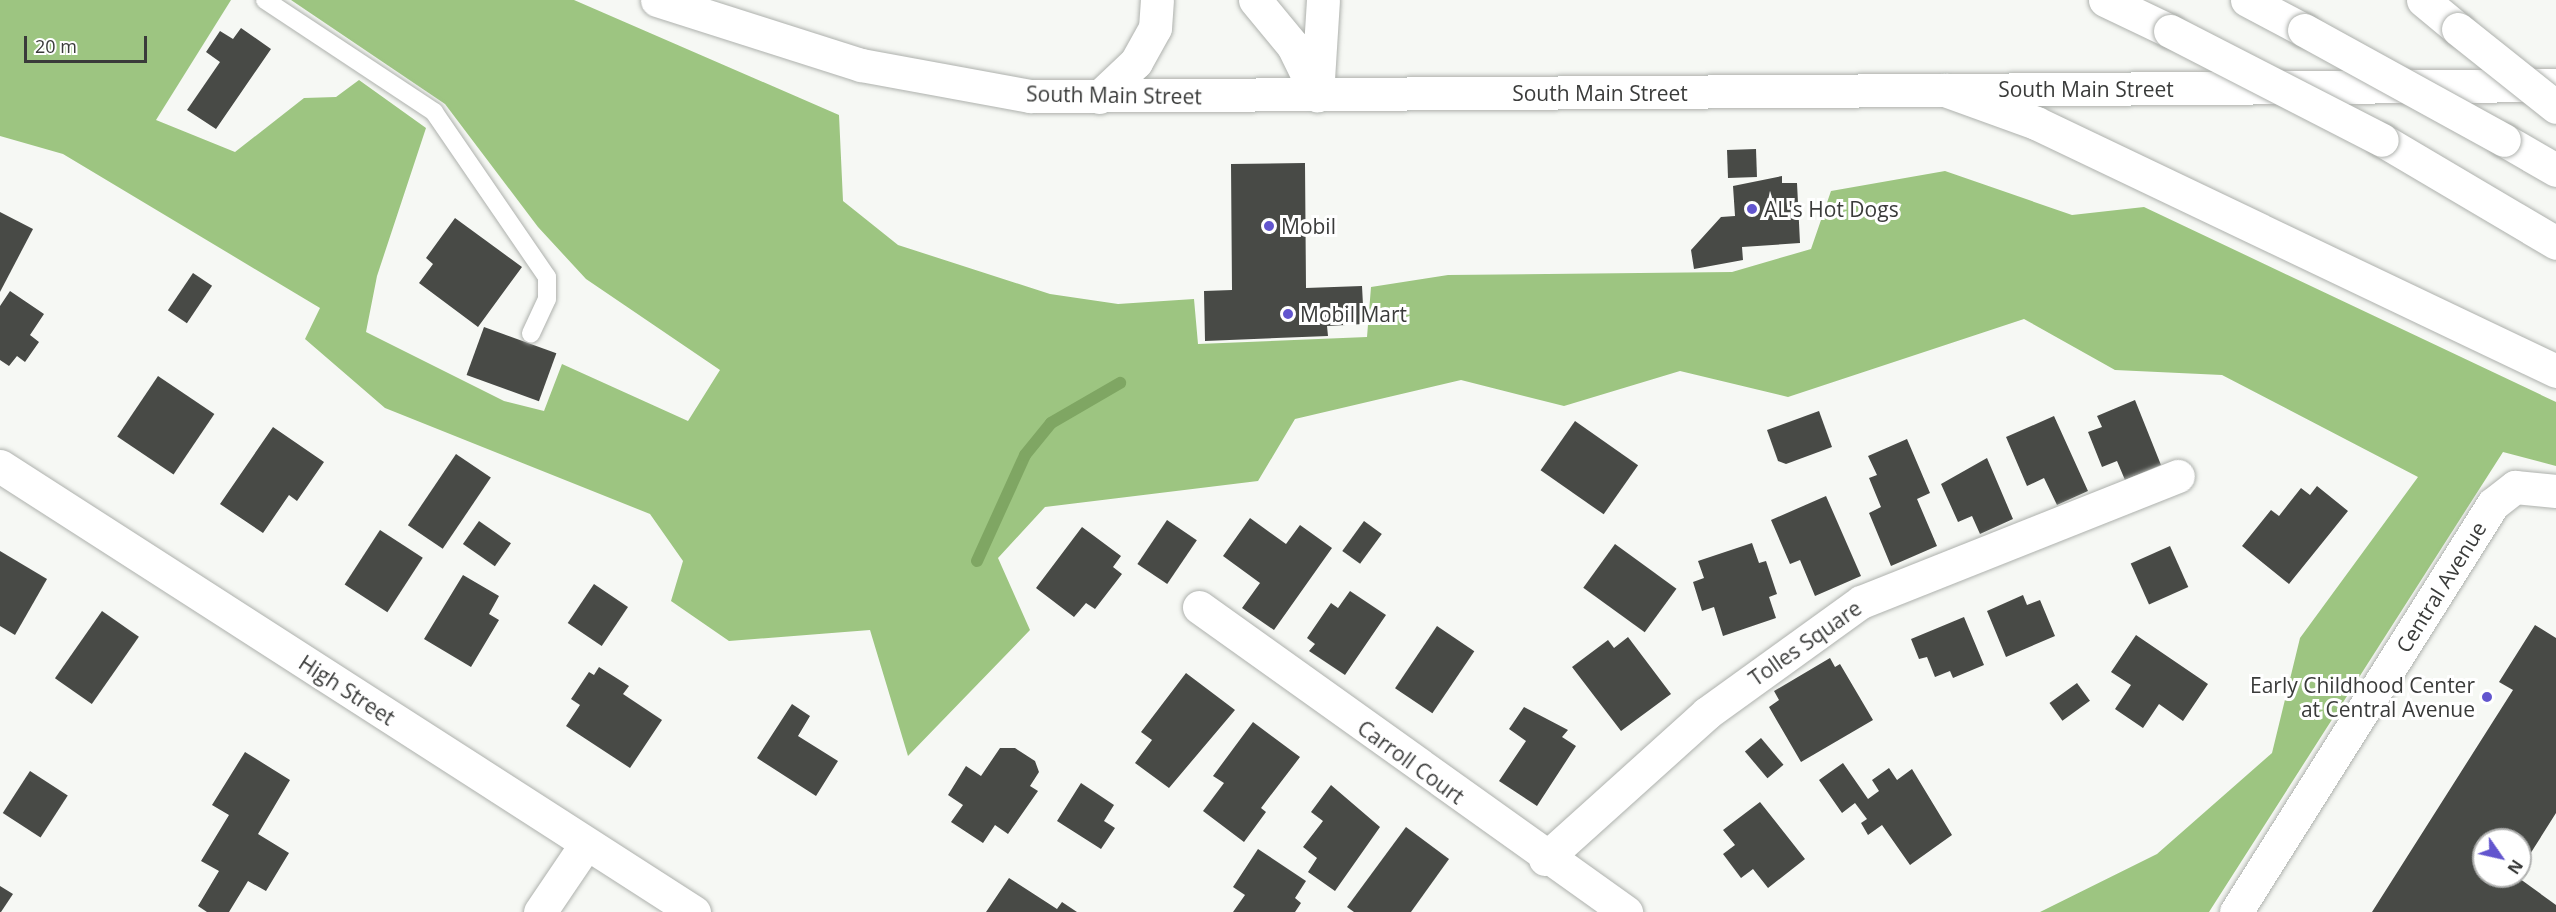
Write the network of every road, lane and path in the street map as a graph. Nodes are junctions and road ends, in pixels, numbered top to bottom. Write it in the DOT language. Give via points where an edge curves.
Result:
graph roads {
  1 [pos="265,0"];
  2 [pos="657,0"];
  3 [pos="1157,0"];
  4 [pos="1255,0"];
  5 [pos="1323,0"];
  6 [pos="2105,0"];
  7 [pos="2247,0"];
  8 [pos="2423,0"];
  9 [pos="2556,85"];
  10 [pos="1945,90"];
  11 [pos="1317,95"];
  12 [pos="1099,97"];
  13 [pos="2556,107"];
  14 [pos="2556,170"];
  15 [pos="2556,243"];
  16 [pos="531,334"];
  17 [pos="2556,371"];
  18 [pos="0,466"];
  19 [pos="2178,476"];
  20 [pos="2556,491"];
  21 [pos="1199,607"];
  22 [pos="586,844"];
  23 [pos="1545,859"];
  24 [pos="540,912"];
  25 [pos="694,912"];
  26 [pos="1626,912"];
  27 [pos="2236,912"];
  1 -- 16 [label="lane" via="434,112 547,277 547,299"];
  2 -- 12 [label="main road, South Main Street" via="861,65 1030,96"];
  3 -- 12 [label="main road" via="1155,28 1136,62"];
  4 -- 11 [label="main road" via="1293,46"];
  5 -- 11 [label="main road"];
  6 -- 15 [label="main road, bridge" via="2382,140"];
  7 -- 14 [label="main road, bridge"];
  8 -- 13 [label="main road, bridge"];
  9 -- 10 [label="main road, South Main Street"];
  10 -- 11 [label="main road, South Main Street"];
  10 -- 17 [label="main road" via="2046,127"];
  11 -- 12 [label="main road, South Main Street"];
  18 -- 22 [label="main road, High Street"];
  19 -- 23 [label="main road, Tolles Square" via="1861,602 1707,713"];
  20 -- 27 [label="main road, Central Avenue" via="2515,487 2493,504"];
  21 -- 23 [label="main road, Carroll Court"];
  22 -- 24 [label="main road"];
  22 -- 25 [label="main road, High Street"];
  23 -- 26 [label="main road, Carroll Court"];
}
